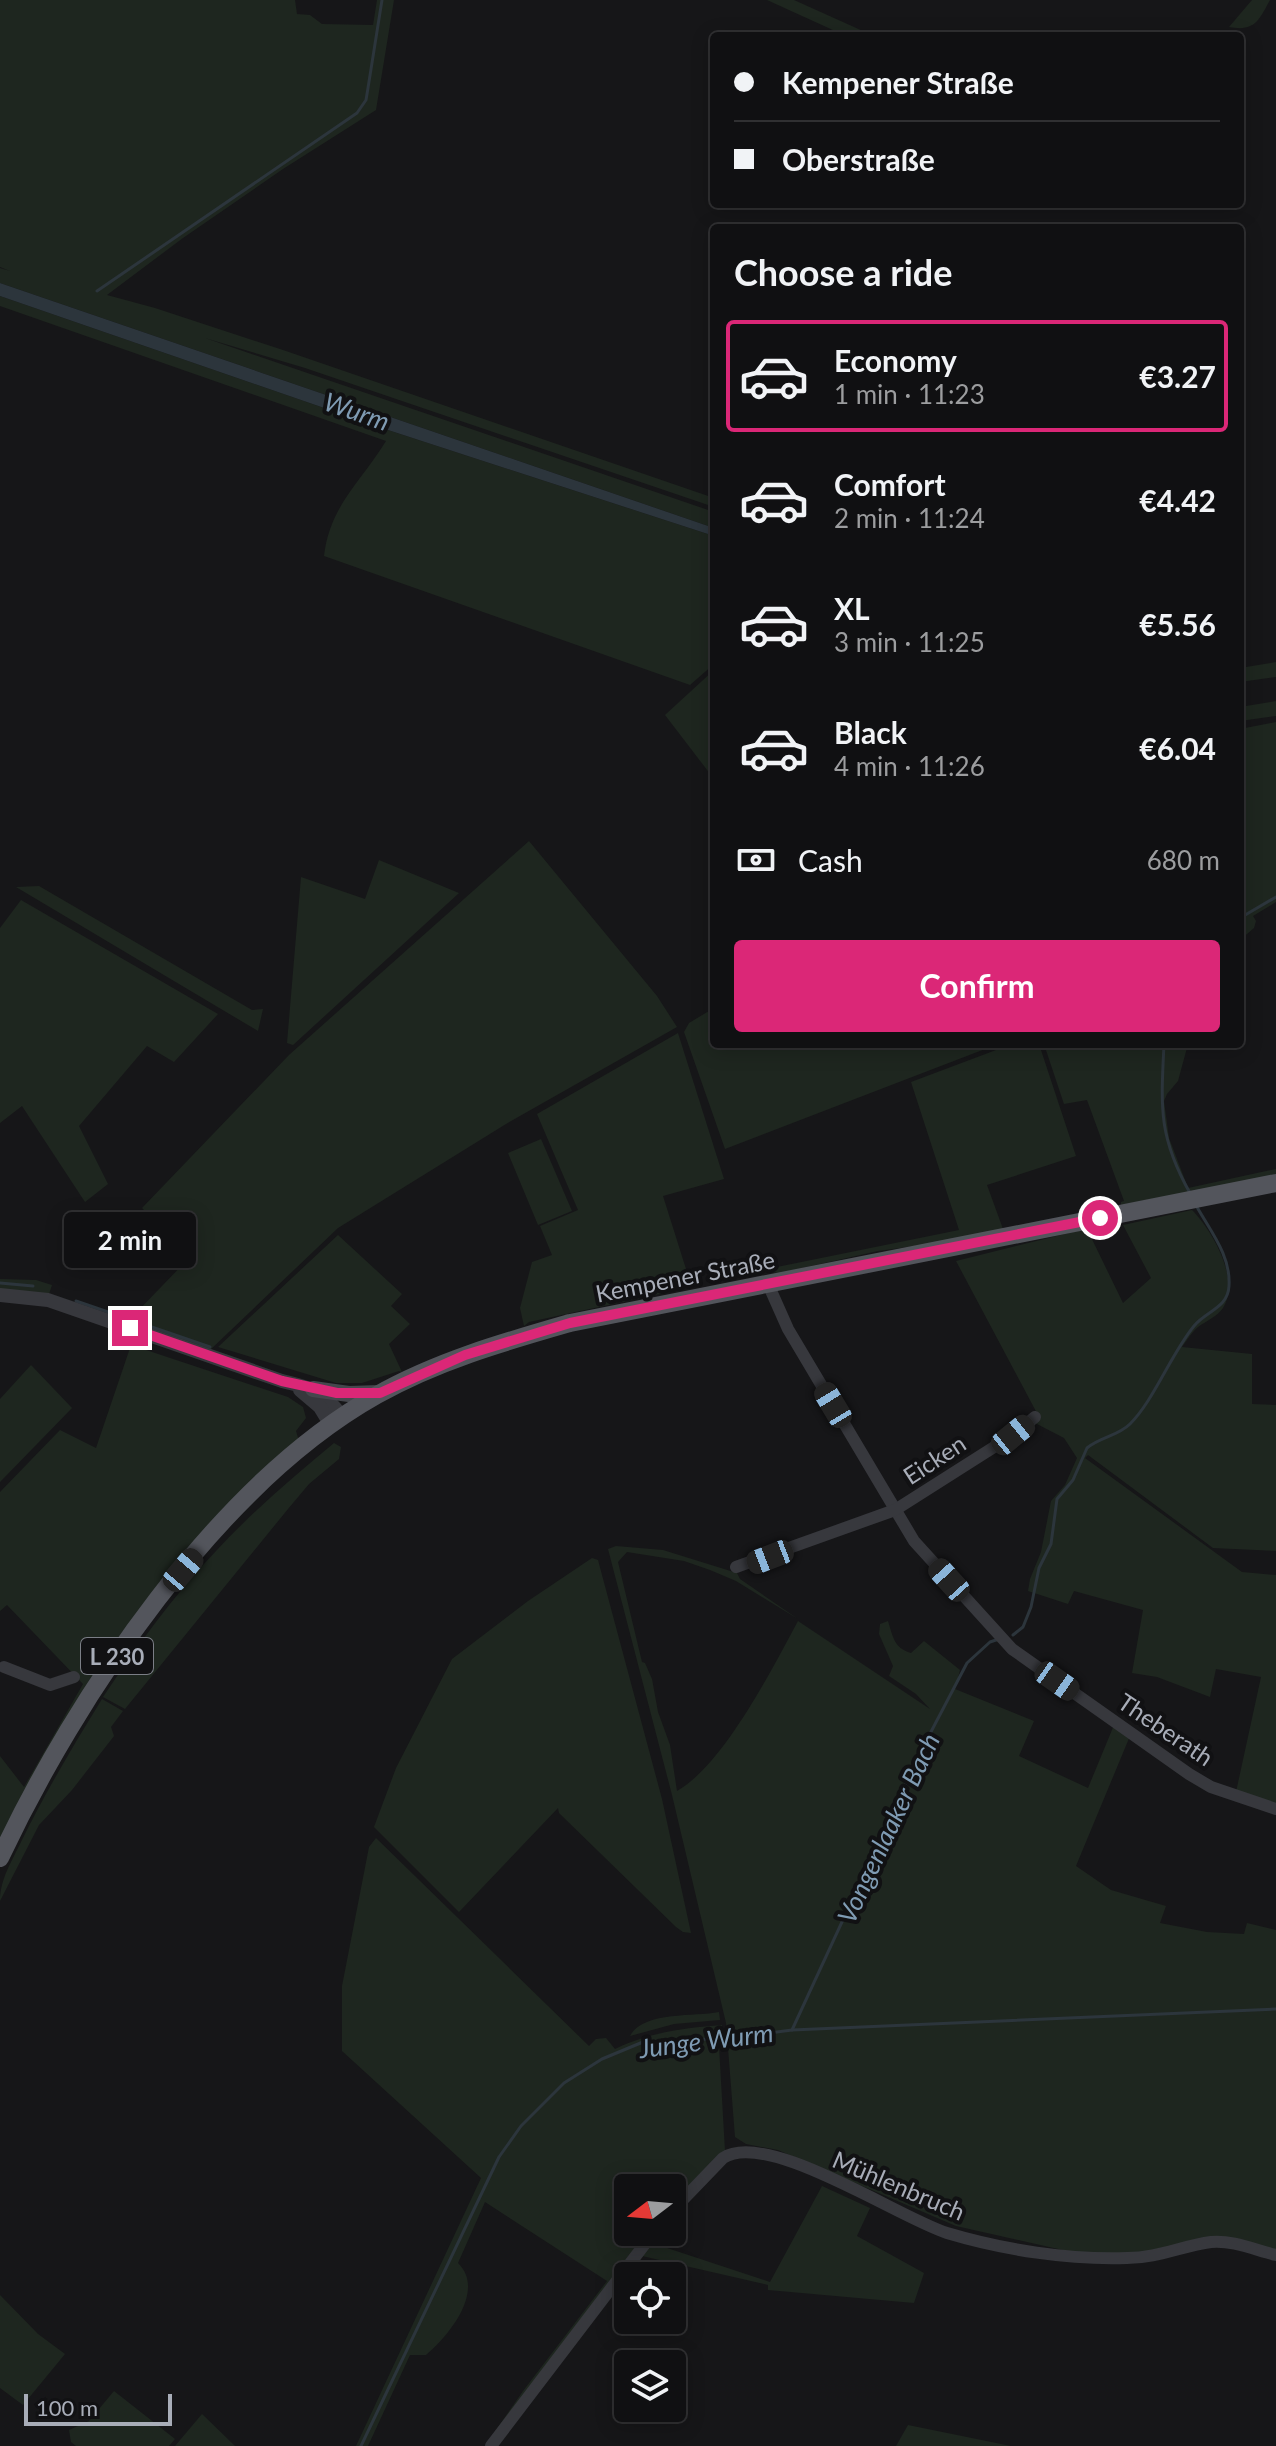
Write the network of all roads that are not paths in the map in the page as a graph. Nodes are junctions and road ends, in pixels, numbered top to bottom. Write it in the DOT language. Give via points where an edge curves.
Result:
graph roads {
  1 [pos="1276,1183"];
  2 [pos="768,1284"];
  3 [pos="0,1295"];
  4 [pos="282,1381"];
  5 [pos="313,1389"];
  6 [pos="380,1393"];
  7 [pos="1035,1417"];
  8 [pos="336,1421"];
  9 [pos="895,1510"];
  10 [pos="736,1567"];
  11 [pos="1002,1638"];
  12 [pos="1,1666"];
  13 [pos="74,1677"];
  14 [pos="1276,1809"];
  15 [pos="0,1858"];
  16 [pos="686,2196"];
  17 [pos="643,2246"];
  18 [pos="1276,2255"];
  19 [pos="491,2446"];
  1 -- 2 [label="main road, Kempener Straße / L 230"];
  2 -- 6 [label="main road, Kempener Straße / L 230" via="541,1332 465,1355"];
  2 -- 9 [label="street, Eicken" via="788,1329"];
  3 -- 4 [label="street" via="48,1300"];
  4 -- 5 [label="street"];
  4 -- 8 [label="street" via="307,1394"];
  5 -- 6 [label="main road"];
  5 -- 8 [label="street" via="331,1402"];
  6 -- 8 [label="main road, Kempener Straße / L 230"];
  7 -- 9 [label="street, Eicken"];
  8 -- 15 [label="main road, Kempener Straße / L 230" via="228,1518 148,1613 51,1756"];
  9 -- 10 [label="street, Eicken"];
  9 -- 11 [label="street, Eicken" via="914,1541"];
  11 -- 14 [label="street, Theberath" via="1189,1774"];
  12 -- 13 [label="street" via="50,1685"];
  16 -- 18 [label="street, Mühlenbruch" via="723,2158 742,2150 799,2165 941,2231 983,2242 1111,2258 1165,2254 1213,2242"];
  17 -- 19 [label="street"];
}
